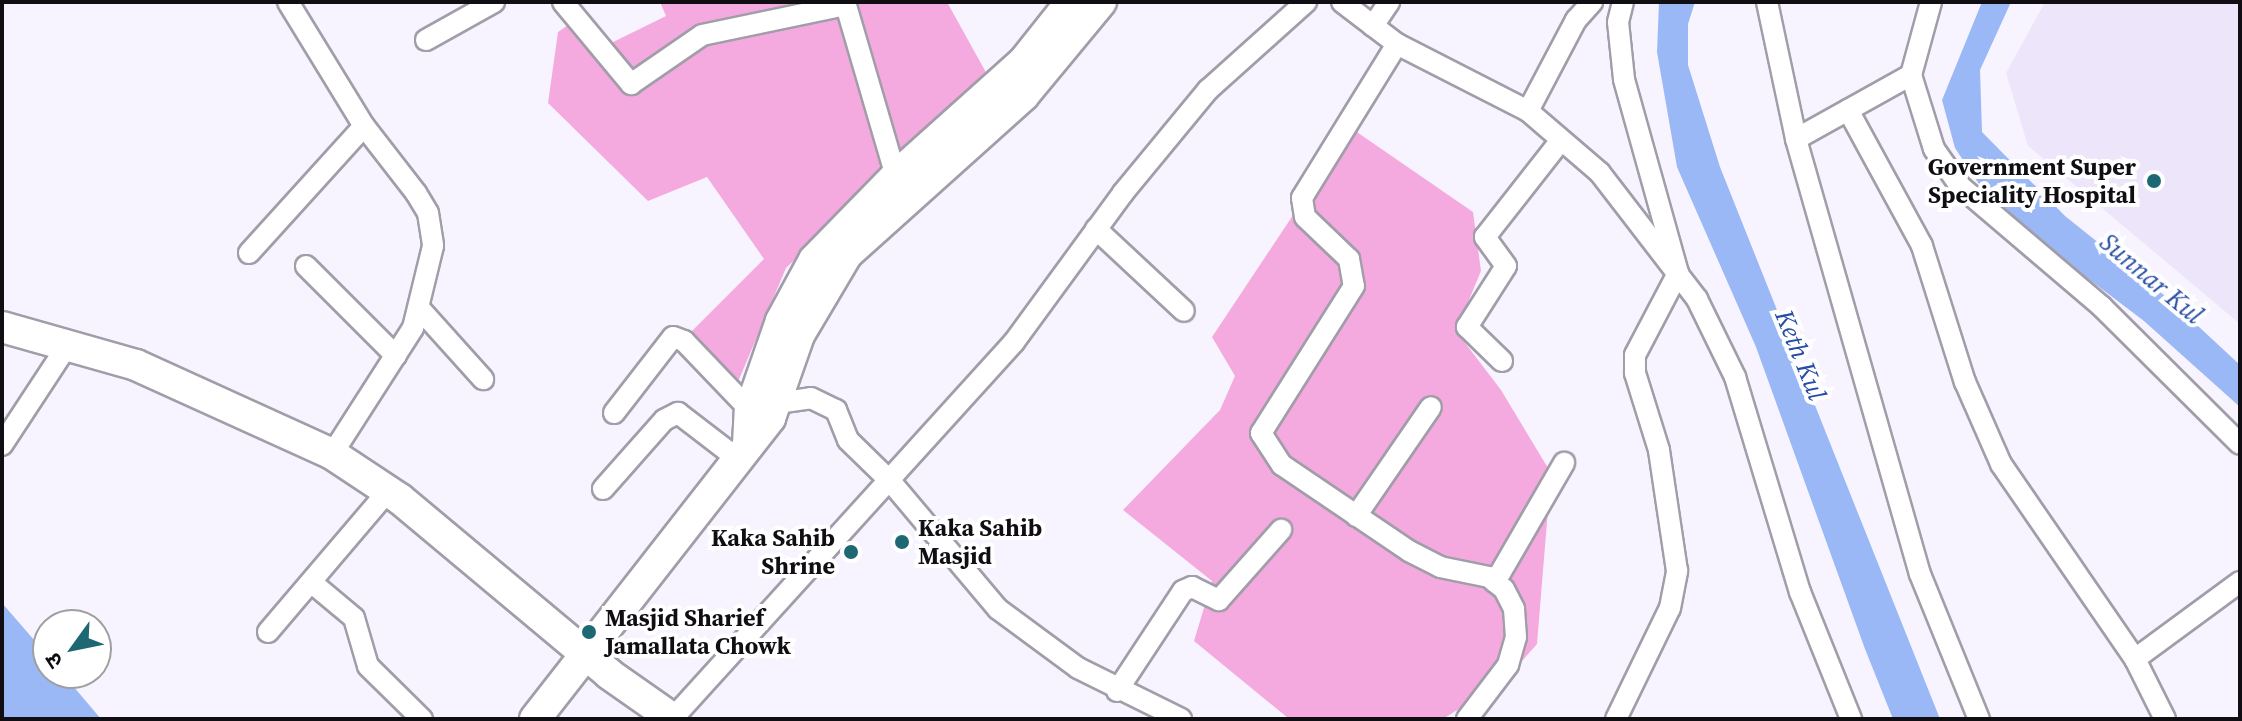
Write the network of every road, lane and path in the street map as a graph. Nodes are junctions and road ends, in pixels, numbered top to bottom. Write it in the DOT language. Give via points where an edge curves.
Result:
graph roads {
  1 [pos="288,2"];
  2 [pos="494,2"];
  3 [pos="563,2"];
  4 [pos="1071,2"];
  5 [pos="1101,2"];
  6 [pos="1306,2"];
  7 [pos="1342,2"];
  8 [pos="1389,2"];
  9 [pos="1592,2"];
  10 [pos="1623,2"];
  11 [pos="1767,2"];
  12 [pos="1931,2"];
  13 [pos="846,4"];
  14 [pos="1373,26"];
  15 [pos="426,40"];
  16 [pos="1397,44"];
  17 [pos="1911,75"];
  18 [pos="1848,110"];
  19 [pos="1528,111"];
  20 [pos="364,126"];
  21 [pos="1796,139"];
  22 [pos="1561,140"];
  23 [pos="896,176"];
  24 [pos="1096,229"];
  25 [pos="249,253"];
  26 [pos="306,266"];
  27 [pos="1678,273"];
  28 [pos="419,308"];
  29 [pos="1184,311"];
  30 [pos="2,327"];
  31 [pos="67,346"];
  32 [pos="396,356"];
  33 [pos="1502,361"];
  34 [pos="483,379"];
  35 [pos="764,406"];
  36 [pos="1431,407"];
  37 [pos="614,413"];
  38 [pos="2240,444"];
  39 [pos="2,445"];
  40 [pos="743,451"];
  41 [pos="332,454"];
  42 [pos="1564,463"];
  43 [pos="891,482"];
  44 [pos="603,489"];
  45 [pos="388,491"];
  46 [pos="1356,516"];
  47 [pos="1281,530"];
  48 [pos="311,582"];
  49 [pos="1495,582"];
  50 [pos="2240,582"];
  51 [pos="268,632"];
  52 [pos="584,653"];
  53 [pos="2135,659"];
  54 [pos="1117,691"];
  55 [pos="422,719"];
  56 [pos="535,719"];
  57 [pos="673,719"];
  58 [pos="1181,719"];
  59 [pos="1467,719"];
  60 [pos="1616,719"];
  61 [pos="1851,719"];
  62 [pos="1979,719"];
  63 [pos="2165,719"];
  1 -- 20 [label="street"];
  2 -- 15 [label="street"];
  3 -- 13 [label="street" via="631,84 702,35"];
  4 -- 23 [label="main road" via="1024,61"];
  5 -- 35 [label="main road" via="1024,95 847,254"];
  6 -- 24 [label="street" via="1208,90"];
  7 -- 14 [label="street"];
  8 -- 14 [label="street"];
  9 -- 19 [label="street" via="1576,20"];
  10 -- 27 [label="street" via="1618,22 1624,79"];
  11 -- 21 [label="street"];
  12 -- 17 [label="street"];
  13 -- 23 [label="street"];
  14 -- 16 [label="street"];
  16 -- 19 [label="street"];
  16 -- 46 [label="street" via="1302,198 1305,217 1349,259 1354,286 1261,433 1282,465"];
  17 -- 18 [label="street"];
  17 -- 38 [label="street" via="1934,149 1960,186 2102,307"];
  18 -- 21 [label="street"];
  18 -- 53 [label="street" via="1922,246 1965,382 2001,464"];
  19 -- 22 [label="street"];
  20 -- 25 [label="street"];
  20 -- 28 [label="street" via="428,213 433,246"];
  21 -- 62 [label="street" via="1920,574"];
  22 -- 27 [label="street" via="1600,173"];
  22 -- 33 [label="street" via="1485,237 1506,269 1467,327"];
  23 -- 35 [label="main road" via="814,260 781,321"];
  24 -- 29 [label="street"];
  24 -- 43 [label="street" via="1014,342"];
  26 -- 32 [label="street"];
  27 -- 60 [label="street" via="1635,355 1635,373 1659,450 1677,589"];
  27 -- 61 [label="street" via="1716,333 1735,377 1800,592"];
  28 -- 32 [label="street"];
  28 -- 34 [label="street"];
  30 -- 31 [label="main road"];
  31 -- 39 [label="street"];
  31 -- 41 [label="main road" via="136,365"];
  32 -- 41 [label="street"];
  35 -- 37 [label="street" via="673,337"];
  35 -- 40 [label="main road"];
  35 -- 43 [label="street" via="811,398 836,410 848,440"];
  36 -- 46 [label="street"];
  40 -- 44 [label="street" via="678,413 664,420"];
  40 -- 52 [label="main road"];
  41 -- 45 [label="main road"];
  42 -- 49 [label="street"];
  43 -- 54 [label="street" via="998,609"];
  43 -- 57 [label="street" via="813,560"];
  45 -- 48 [label="street"];
  45 -- 52 [label="main road"];
  46 -- 49 [label="street" via="1440,567"];
  47 -- 54 [label="street" via="1219,600 1192,587 1183,591"];
  48 -- 51 [label="street"];
  48 -- 55 [label="street" via="354,618 368,666"];
  49 -- 59 [label="street" via="1514,609 1516,637 1508,665"];
  50 -- 53 [label="street"];
  52 -- 56 [label="main road"];
  52 -- 57 [label="main road"];
  53 -- 63 [label="street"];
  54 -- 58 [label="street"];
}
